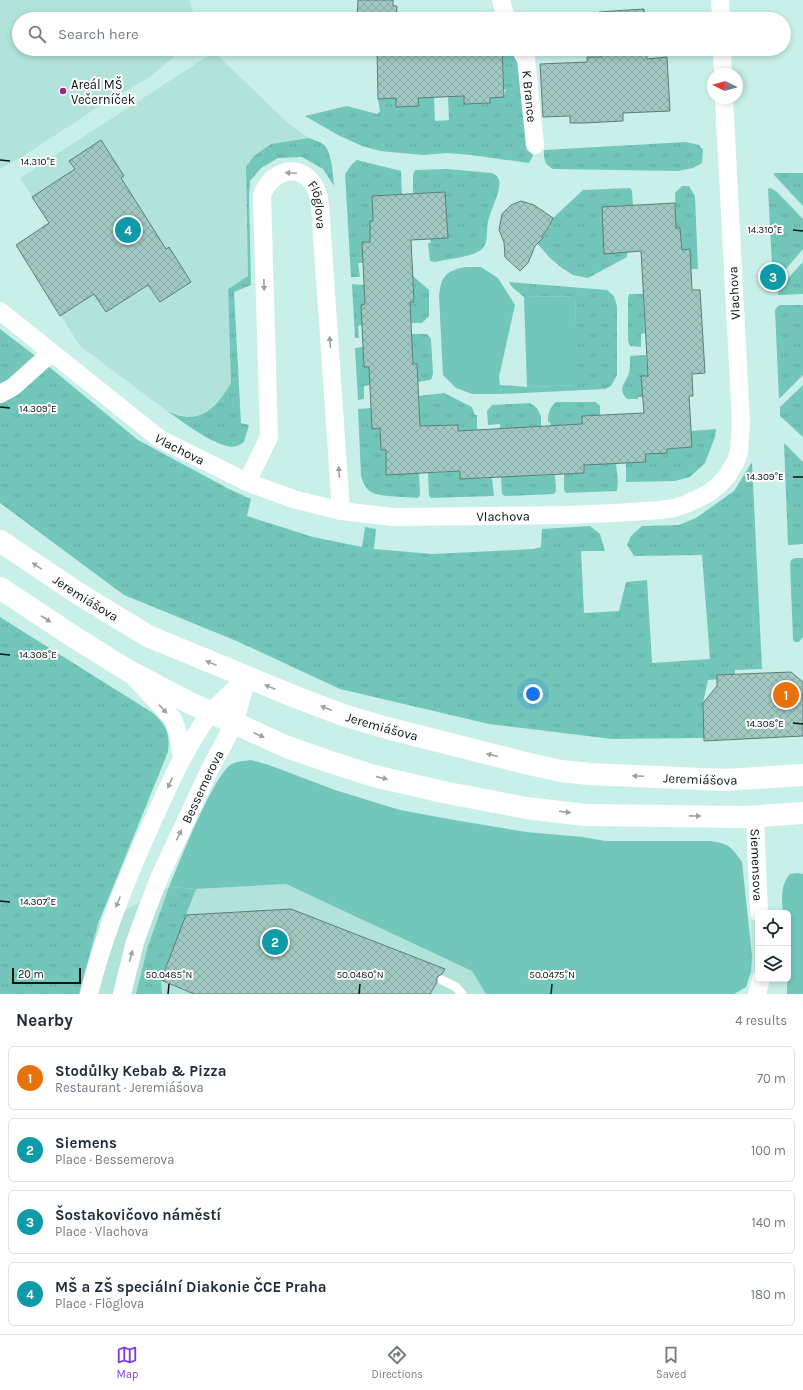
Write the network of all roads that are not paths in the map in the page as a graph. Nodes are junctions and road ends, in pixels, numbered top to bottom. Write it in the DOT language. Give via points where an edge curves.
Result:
graph roads {
  1 [pos="501,0"];
  2 [pos="720,0"];
  3 [pos="504,12"];
  4 [pos="721,12"];
  5 [pos="524,56"];
  6 [pos="722,56"];
  7 [pos="723,68"];
  8 [pos="724,104"];
  9 [pos="535,145"];
  10 [pos="0,311"];
  11 [pos="51,353"];
  12 [pos="0,394"];
  13 [pos="247,482"];
  14 [pos="341,511"];
  15 [pos="0,541"];
  16 [pos="0,588"];
  17 [pos="127,670"];
  18 [pos="247,678"];
  19 [pos="211,713"];
  20 [pos="234,724"];
  21 [pos="182,758"];
  22 [pos="796,776"];
  23 [pos="797,814"];
  24 [pos="755,816"];
  25 [pos="759,910"];
  26 [pos="442,980"];
  27 [pos="760,982"];
  28 [pos="89,994"];
  29 [pos="122,994"];
  30 [pos="462,994"];
  31 [pos="757,994"];
  1 -- 3 [label="street"];
  2 -- 4 [label="street"];
  5 -- 9 [label="street, K Brance"];
  6 -- 7 [label="street"];
  8 -- 14 [label="street, Vlachova" via="741,423 738,457 718,486 684,505 661,510 566,515 393,517"];
  10 -- 11 [label="street, Vlachova"];
  11 -- 12 [label="street" via="13,387"];
  11 -- 13 [label="street, Vlachova" via="160,439"];
  13 -- 14 [label="street, Vlachova" via="293,500"];
  14 -- 13 [label="street, Flöglova, one-way" via="320,205 313,183 307,177 292,172 276,176 265,188 262,196 269,437"];
  18 -- 15 [label="main road, Jeremiášova, one-way" via="148,636"];
  16 -- 17 [label="main road, one-way"];
  17 -- 19 [label="main road"];
  17 -- 21 [label="street, one-way" via="173,719"];
  18 -- 19 [label="street"];
  18 -- 20 [label="street, Bessemerova"];
  22 -- 18 [label="main road, Jeremiášova, one-way" via="725,780 560,771 343,715"];
  19 -- 20 [label="main road"];
  19 -- 21 [label="street"];
  20 -- 24 [label="main road, one-way" via="287,747 374,776 526,808 585,815"];
  29 -- 20 [label="street, Bessemerova, one-way" via="135,942 160,876"];
  21 -- 28 [label="street, one-way" via="115,909"];
  23 -- 24 [label="main road"];
  24 -- 25 [label="street, Siemensova"];
  26 -- 30 [label="lane" via="456,987"];
  27 -- 31 [label="street"];
}
